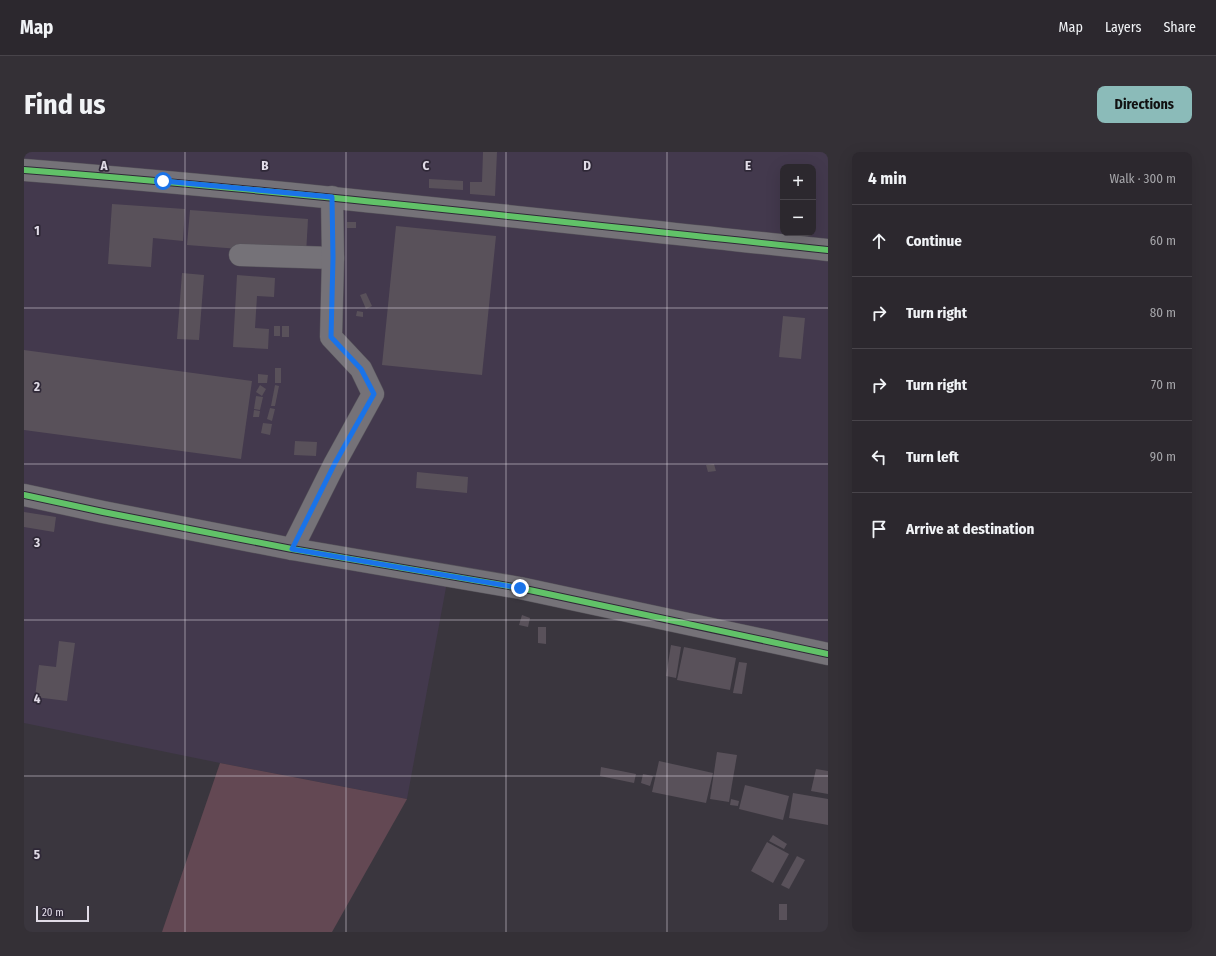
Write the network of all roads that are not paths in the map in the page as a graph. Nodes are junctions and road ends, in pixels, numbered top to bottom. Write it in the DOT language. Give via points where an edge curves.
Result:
graph roads {
  1 [pos="24,170"];
  2 [pos="332,197"];
  3 [pos="828,250"];
  4 [pos="240,255"];
  5 [pos="333,258"];
  6 [pos="24,495"];
  7 [pos="292,549"];
  8 [pos="828,654"];
  1 -- 2 [label="street"];
  2 -- 3 [label="street"];
  2 -- 5 [label="street"];
  4 -- 5 [label="street"];
  5 -- 7 [label="street" via="331,337 361,369 374,394 335,463"];
  6 -- 7 [label="street"];
  7 -- 8 [label="street" via="520,588"];
}
